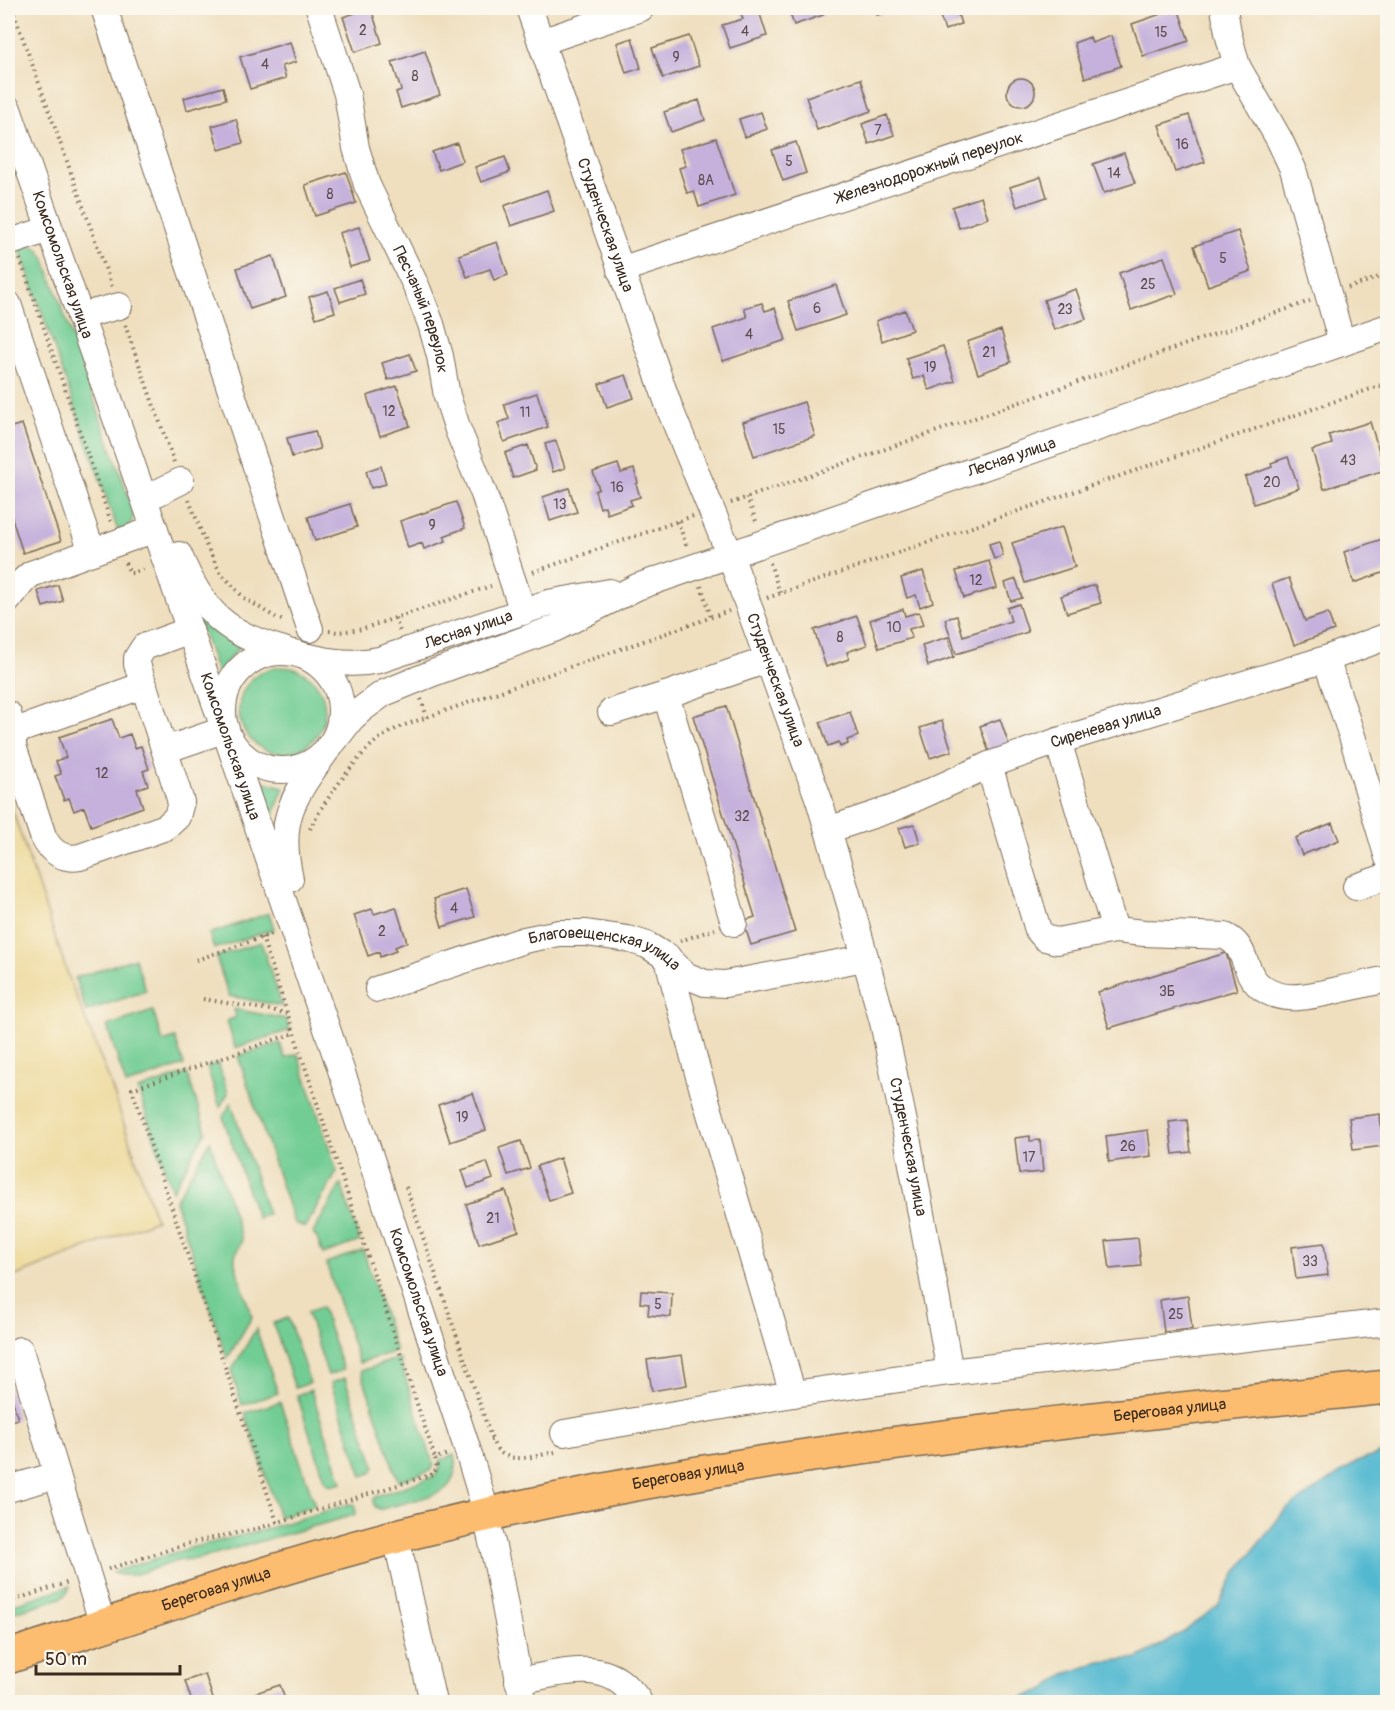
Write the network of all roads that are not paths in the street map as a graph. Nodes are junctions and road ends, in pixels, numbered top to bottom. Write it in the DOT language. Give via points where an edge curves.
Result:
graph roads {
  1 [pos="104,8"];
  2 [pos="320,8"];
  3 [pos="529,8"];
  4 [pos="641,8"];
  5 [pos="1224,8"];
  6 [pos="542,42"];
  7 [pos="1238,66"];
  8 [pos="8,109"];
  9 [pos="49,228"];
  10 [pos="10,242"];
  11 [pos="620,270"];
  12 [pos="8,304"];
  13 [pos="119,306"];
  14 [pos="80,315"];
  15 [pos="1388,327"];
  16 [pos="1342,343"];
  17 [pos="105,388"];
  18 [pos="181,481"];
  19 [pos="157,493"];
  20 [pos="155,529"];
  21 [pos="92,552"];
  22 [pos="730,555"];
  23 [pos="173,559"];
  24 [pos="637,587"];
  25 [pos="8,600"];
  26 [pos="523,612"];
  27 [pos="310,629"];
  28 [pos="190,630"];
  29 [pos="1388,636"];
  30 [pos="298,654"];
  31 [pos="1326,659"];
  32 [pos="767,660"];
  33 [pos="144,685"];
  34 [pos="666,695"];
  35 [pos="610,712"];
  36 [pos="10,723"];
  37 [pos="226,731"];
  38 [pos="1058,741"];
  39 [pos="331,744"];
  40 [pos="165,750"];
  41 [pos="989,765"];
  42 [pos="828,830"];
  43 [pos="1388,858"];
  44 [pos="1388,876"];
  45 [pos="1356,887"];
  46 [pos="734,923"];
  47 [pos="1115,930"];
  48 [pos="666,952"];
  49 [pos="866,958"];
  50 [pos="1388,979"];
  51 [pos="378,989"];
  52 [pos="353,1105"];
  53 [pos="1388,1322"];
  54 [pos="20,1350"];
  55 [pos="1388,1368"];
  56 [pos="950,1372"];
  57 [pos="1388,1387"];
  58 [pos="793,1394"];
  59 [pos="564,1433"];
  60 [pos="57,1475"];
  61 [pos="8,1490"];
  62 [pos="484,1507"];
  63 [pos="396,1537"];
  64 [pos="98,1609"];
  65 [pos="8,1638"];
  66 [pos="8,1657"];
  67 [pos="520,1692"];
  68 [pos="433,1702"];
  69 [pos="639,1702"];
  1 -- 27 [label="street"];
  2 -- 26 [label="street, Песчаный переулок" via="347,94 367,185 431,324 447,396"];
  3 -- 6 [label="street, Студенческая улица"];
  4 -- 6 [label="street"];
  5 -- 7 [label="street"];
  6 -- 11 [label="street, Студенческая улица"];
  7 -- 11 [label="street, Железнодорожный переулок"];
  7 -- 16 [label="street" via="1293,169"];
  8 -- 9 [label="street, Комсомольская улица"];
  9 -- 10 [label="street"];
  9 -- 14 [label="street, Комсомольская улица"];
  11 -- 22 [label="street, Студенческая улица" via="671,412"];
  12 -- 21 [label="street"];
  13 -- 14 [label="street"];
  14 -- 17 [label="street, Комсомольская улица"];
  15 -- 16 [label="street, Лесная улица"];
  16 -- 22 [label="street, Лесная улица"];
  17 -- 19 [label="street, Комсомольская улица" via="145,460"];
  17 -- 20 [label="street, Комсомольская улица"];
  18 -- 19 [label="street"];
  19 -- 23 [label="street, Комсомольская улица"];
  20 -- 21 [label="street"];
  20 -- 23 [label="street, Комсомольская улица"];
  21 -- 25 [label="street" via="31,574"];
  22 -- 24 [label="street, Лесная улица"];
  22 -- 32 [label="street, Студенческая улица"];
  23 -- 28 [label="street, Комсомольская улица"];
  23 -- 30 [label="street, Комсомольская улица" via="221,620 253,639"];
  24 -- 26 [label="street, Лесная улица" via="548,603"];
  24 -- 39 [label="street, Лесная улица" via="556,628 390,690 362,708"];
  26 -- 30 [label="street, Лесная улица" via="368,662 339,663"];
  28 -- 33 [label="street" via="144,647 137,664"];
  28 -- 37 [label="street, Комсомольская улица"];
  29 -- 31 [label="street, Сиреневая улица"];
  30 -- 37 [label="street" via="265,654 238,671 224,699"];
  30 -- 39 [label="street" via="323,668 337,687 341,714"];
  31 -- 38 [label="street, Сиреневая улица"];
  31 -- 43 [label="street"];
  32 -- 34 [label="street"];
  32 -- 42 [label="street, Студенческая улица"];
  33 -- 36 [label="street"];
  33 -- 40 [label="street"];
  34 -- 35 [label="street"];
  34 -- 46 [label="street"];
  36 -- 40 [label="street" via="13,746 46,842 68,858 172,823 181,802"];
  37 -- 39 [label="street" via="248,759 277,770 304,766"];
  37 -- 40 [label="street"];
  37 -- 52 [label="street, Комсомольская улица"];
  38 -- 41 [label="street, Сиреневая улица"];
  38 -- 47 [label="street"];
  39 -- 52 [label="street, Комсомольская улица" via="295,797 284,847 290,879 330,1001"];
  41 -- 42 [label="street, Сиреневая улица" via="903,805"];
  41 -- 47 [label="street" via="1038,930 1045,938 1057,941"];
  42 -- 49 [label="street, Студенческая улица"];
  44 -- 45 [label="street"];
  47 -- 50 [label="street" via="1225,936 1240,947 1257,983 1271,994 1283,997 1298,998"];
  48 -- 49 [label="street, Благовещенская улица" via="685,975 705,983 725,984"];
  48 -- 51 [label="street, Благовещенская улица" via="628,939 559,933 524,940"];
  48 -- 58 [label="street"];
  49 -- 56 [label="street, Студенческая улица" via="908,1137"];
  52 -- 62 [label="street, Комсомольская улица"];
  53 -- 56 [label="street"];
  54 -- 60 [label="street"];
  55 -- 62 [label="main road, Береговая улица" via="891,1423 729,1448"];
  56 -- 58 [label="street"];
  57 -- 62 [label="main road, Береговая улица" via="852,1448"];
  58 -- 59 [label="street"];
  60 -- 61 [label="street"];
  60 -- 64 [label="street"];
  62 -- 63 [label="main road, Береговая улица"];
  62 -- 64 [label="main road, Береговая улица" via="419,1512 306,1543"];
  62 -- 67 [label="street, Комсомольская улица"];
  63 -- 66 [label="main road, Береговая улица" via="238,1582"];
  63 -- 68 [label="street"];
  64 -- 65 [label="main road, Береговая улица"];
  67 -- 69 [label="street" via="579,1671 595,1671 624,1684"];
}
